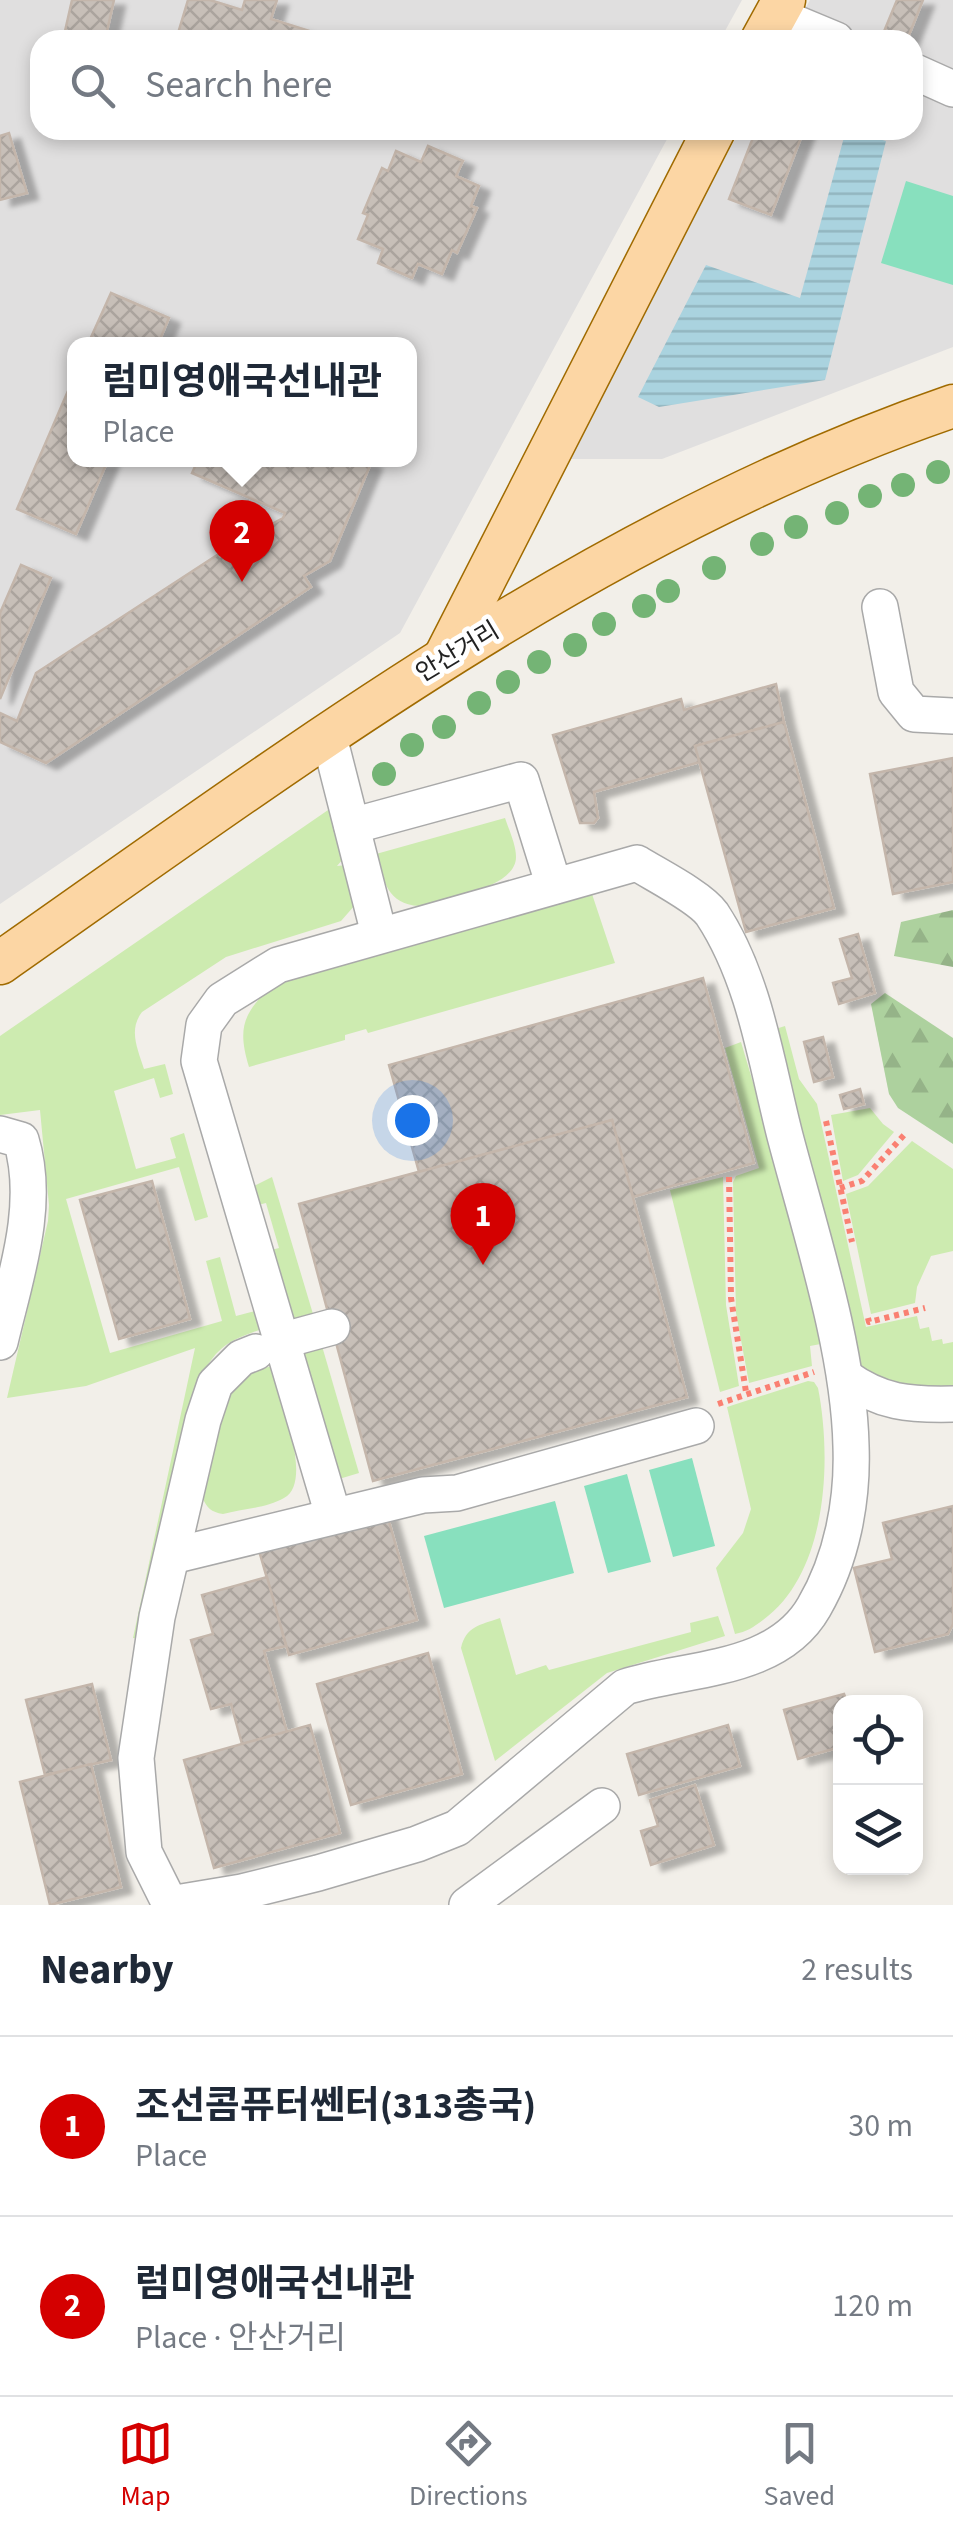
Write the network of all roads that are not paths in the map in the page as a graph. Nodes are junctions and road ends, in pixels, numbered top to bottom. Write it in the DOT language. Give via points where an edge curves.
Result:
graph roads {
  1 [pos="774,18"];
  2 [pos="808,30"];
  3 [pos="923,76"];
  4 [pos="953,89"];
  5 [pos="709,140"];
  6 [pos="953,406"];
  7 [pos="880,606"];
  8 [pos="446,655"];
  9 [pos="953,716"];
  10 [pos="328,733"];
  11 [pos="352,826"];
  12 [pos="554,886"];
  13 [pos="379,934"];
  14 [pos="0,963"];
  15 [pos="0,1134"];
  16 [pos="0,1342"];
  17 [pos="256,1352"];
  18 [pos="843,1369"];
  19 [pos="953,1404"];
  20 [pos="696,1426"];
  21 [pos="334,1515"];
  22 [pos="172,1556"];
  23 [pos="602,1806"];
  24 [pos="243,1898"];
  25 [pos="467,1905"];
  1 -- 2 [label="lane"];
  3 -- 4 [label="lane"];
  5 -- 8 [label="main road"];
  6 -- 8 [label="main road, 안산거리" via="719,506"];
  7 -- 9 [label="lane" via="896,692 914,714"];
  8 -- 10 [label="main road, 안산거리"];
  10 -- 11 [label="lane"];
  10 -- 14 [label="main road, 안산거리"];
  11 -- 12 [label="lane" via="521,780"];
  11 -- 13 [label="lane"];
  12 -- 13 [label="lane"];
  12 -- 18 [label="lane" via="637,863 710,910 743,974"];
  13 -- 21 [label="lane" via="278,965 222,1000 204,1025 199,1061"];
  15 -- 16 [label="lane" via="20,1140 28,1162 26,1221"];
  17 -- 22 [label="lane" via="215,1384"];
  18 -- 19 [label="lane" via="870,1394 919,1405"];
  18 -- 24 [label="lane" via="852,1447 846,1528 814,1609 780,1644 736,1663 626,1687 457,1828"];
  20 -- 21 [label="lane" via="458,1493"];
  21 -- 22 [label="lane"];
  22 -- 24 [label="lane" via="136,1758 144,1852 170,1904"];
  23 -- 25 [label="lane"];
}
